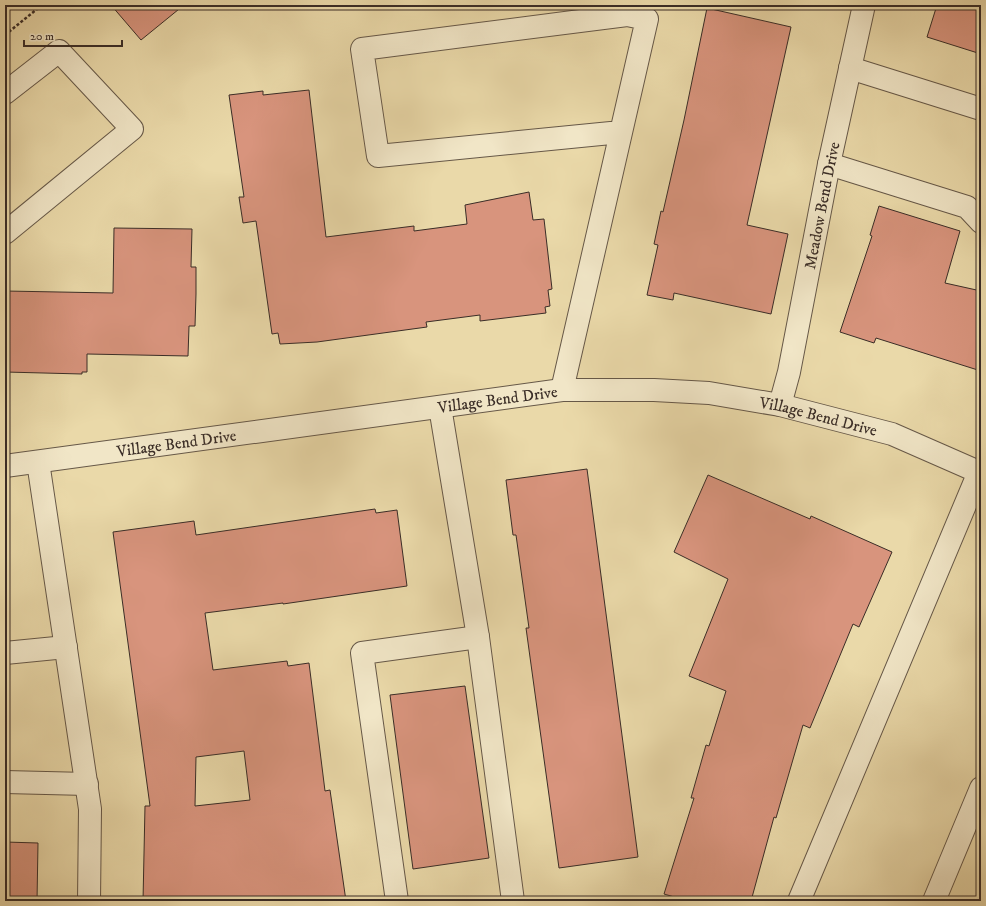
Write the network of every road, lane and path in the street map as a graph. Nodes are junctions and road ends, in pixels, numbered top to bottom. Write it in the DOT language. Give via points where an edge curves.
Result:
graph roads {
  1 [pos="42,5"];
  2 [pos="864,5"];
  3 [pos="5,35"];
  4 [pos="850,68"];
  5 [pos="5,93"];
  6 [pos="981,109"];
  7 [pos="621,132"];
  8 [pos="829,164"];
  9 [pos="981,222"];
  10 [pos="5,233"];
  11 [pos="562,390"];
  12 [pos="780,405"];
  13 [pos="440,407"];
  14 [pos="38,462"];
  15 [pos="5,466"];
  16 [pos="980,473"];
  17 [pos="478,637"];
  18 [pos="66,647"];
  19 [pos="5,653"];
  20 [pos="5,782"];
  21 [pos="87,784"];
  22 [pos="981,788"];
  23 [pos="89,901"];
  24 [pos="397,901"];
  25 [pos="512,901"];
  26 [pos="799,901"];
  27 [pos="934,901"];
  1 -- 3 [label="path"];
  2 -- 4 [label="street, Meadow Bend Drive"];
  4 -- 6 [label="street"];
  4 -- 8 [label="street, Meadow Bend Drive"];
  5 -- 10 [label="street" via="59,51 132,129"];
  7 -- 7 [label="street" via="647,19 627,15 362,49 378,156"];
  7 -- 11 [label="street"];
  8 -- 9 [label="street" via="967,208"];
  8 -- 12 [label="street, Meadow Bend Drive" via="789,372"];
  11 -- 12 [label="street, Village Bend Drive" via="709,393"];
  11 -- 13 [label="street, Village Bend Drive"];
  12 -- 16 [label="street, Village Bend Drive" via="892,434"];
  13 -- 14 [label="street, Village Bend Drive"];
  13 -- 17 [label="street"];
  14 -- 15 [label="street, Village Bend Drive"];
  14 -- 18 [label="street"];
  16 -- 26 [label="street"];
  17 -- 24 [label="street" via="362,653"];
  17 -- 25 [label="street"];
  18 -- 19 [label="street"];
  18 -- 21 [label="street"];
  20 -- 21 [label="street"];
  21 -- 23 [label="street" via="90,809"];
  22 -- 27 [label="street"];
}
